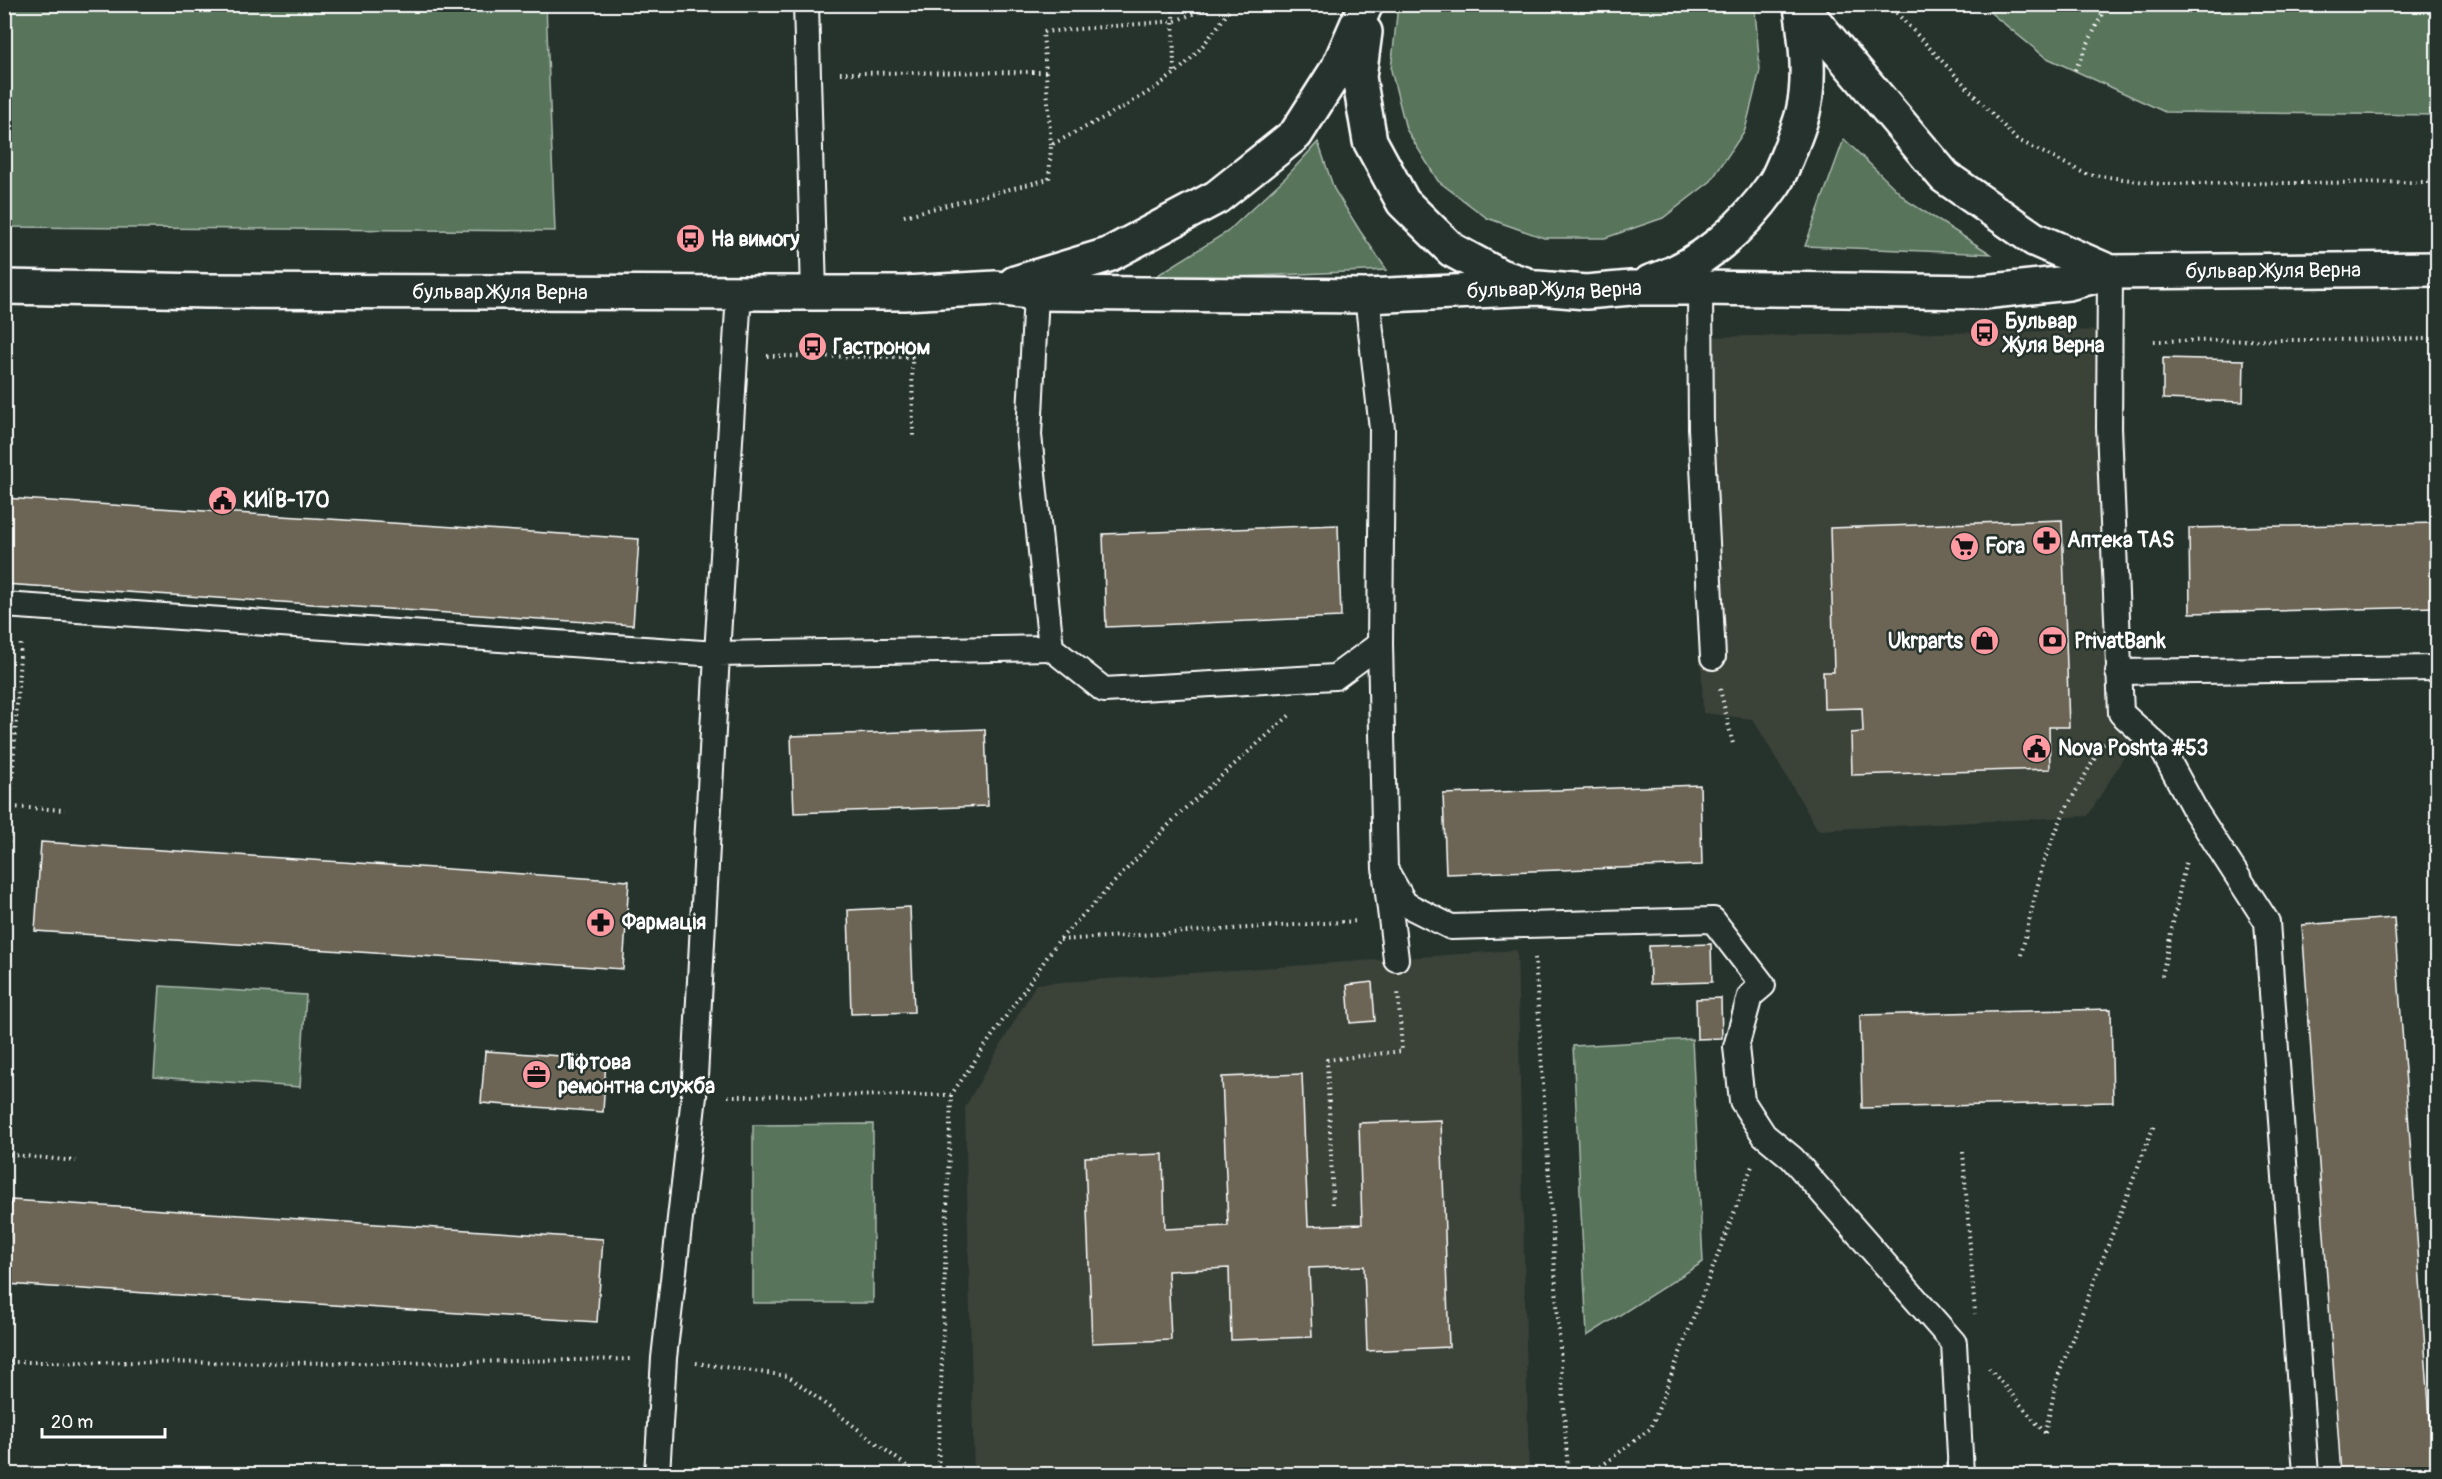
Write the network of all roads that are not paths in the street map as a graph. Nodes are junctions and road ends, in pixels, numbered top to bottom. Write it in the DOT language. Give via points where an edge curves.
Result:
graph roads {
  1 [pos="806,4"];
  2 [pos="1367,4"];
  3 [pos="1800,5"];
  4 [pos="2438,269"];
  5 [pos="2110,272"];
  6 [pos="4,287"];
  7 [pos="996,288"];
  8 [pos="1538,288"];
  9 [pos="1631,288"];
  10 [pos="1700,288"];
  11 [pos="739,293"];
  12 [pos="814,293"];
  13 [pos="1036,293"];
  14 [pos="1367,296"];
  15 [pos="14,606"];
  16 [pos="1380,644"];
  17 [pos="1051,648"];
  18 [pos="717,654"];
  19 [pos="1713,657"];
  20 [pos="2438,668"];
  21 [pos="2118,672"];
  22 [pos="1385,869"];
  23 [pos="1396,959"];
  24 [pos="657,1474"];
  25 [pos="1961,1474"];
  26 [pos="2306,1474"];
  1 -- 12 [label="lane"];
  2 -- 7 [label="street, бульвар Жуля Верна" via="1338,68 1296,134 1217,197 1108,255"];
  2 -- 8 [label="street" via="1359,77 1370,141 1403,202 1452,250 1500,276"];
  3 -- 5 [label="street, бульвар Жуля Верна" via="1945,177 2034,239"];
  3 -- 9 [label="street" via="1808,51 1803,112 1775,183 1725,241 1673,275"];
  4 -- 5 [label="street, бульвар Жуля Верна"];
  5 -- 10 [label="street, бульвар Жуля Верна" via="2068,283 1983,292"];
  5 -- 21 [label="lane" via="2109,428"];
  6 -- 11 [label="street, бульвар Жуля Верна"];
  7 -- 12 [label="street, бульвар Жуля Верна"];
  7 -- 13 [label="street, бульвар Жуля Верна"];
  8 -- 9 [label="street, бульвар Жуля Верна" via="1586,292"];
  8 -- 14 [label="street, бульвар Жуля Верна"];
  9 -- 10 [label="street, бульвар Жуля Верна"];
  10 -- 19 [label="lane" via="1701,428"];
  11 -- 12 [label="street, бульвар Жуля Верна"];
  11 -- 18 [label="lane"];
  13 -- 14 [label="street, бульвар Жуля Верна"];
  13 -- 17 [label="lane" via="1029,435"];
  14 -- 16 [label="lane" via="1382,429"];
  15 -- 18 [label="lane"];
  16 -- 17 [label="lane" via="1335,677 1104,690"];
  16 -- 22 [label="lane"];
  17 -- 18 [label="lane"];
  18 -- 24 [label="lane" via="694,1096 664,1358"];
  20 -- 21 [label="lane"];
  21 -- 26 [label="lane" via="2121,713 2163,751 2196,812 2267,922"];
  22 -- 23 [label="lane"];
  22 -- 25 [label="lane" via="1405,904 1451,927 1713,920 1762,985 1750,996 1736,1047 1742,1101 1764,1135 1792,1158 1954,1343"];
}
